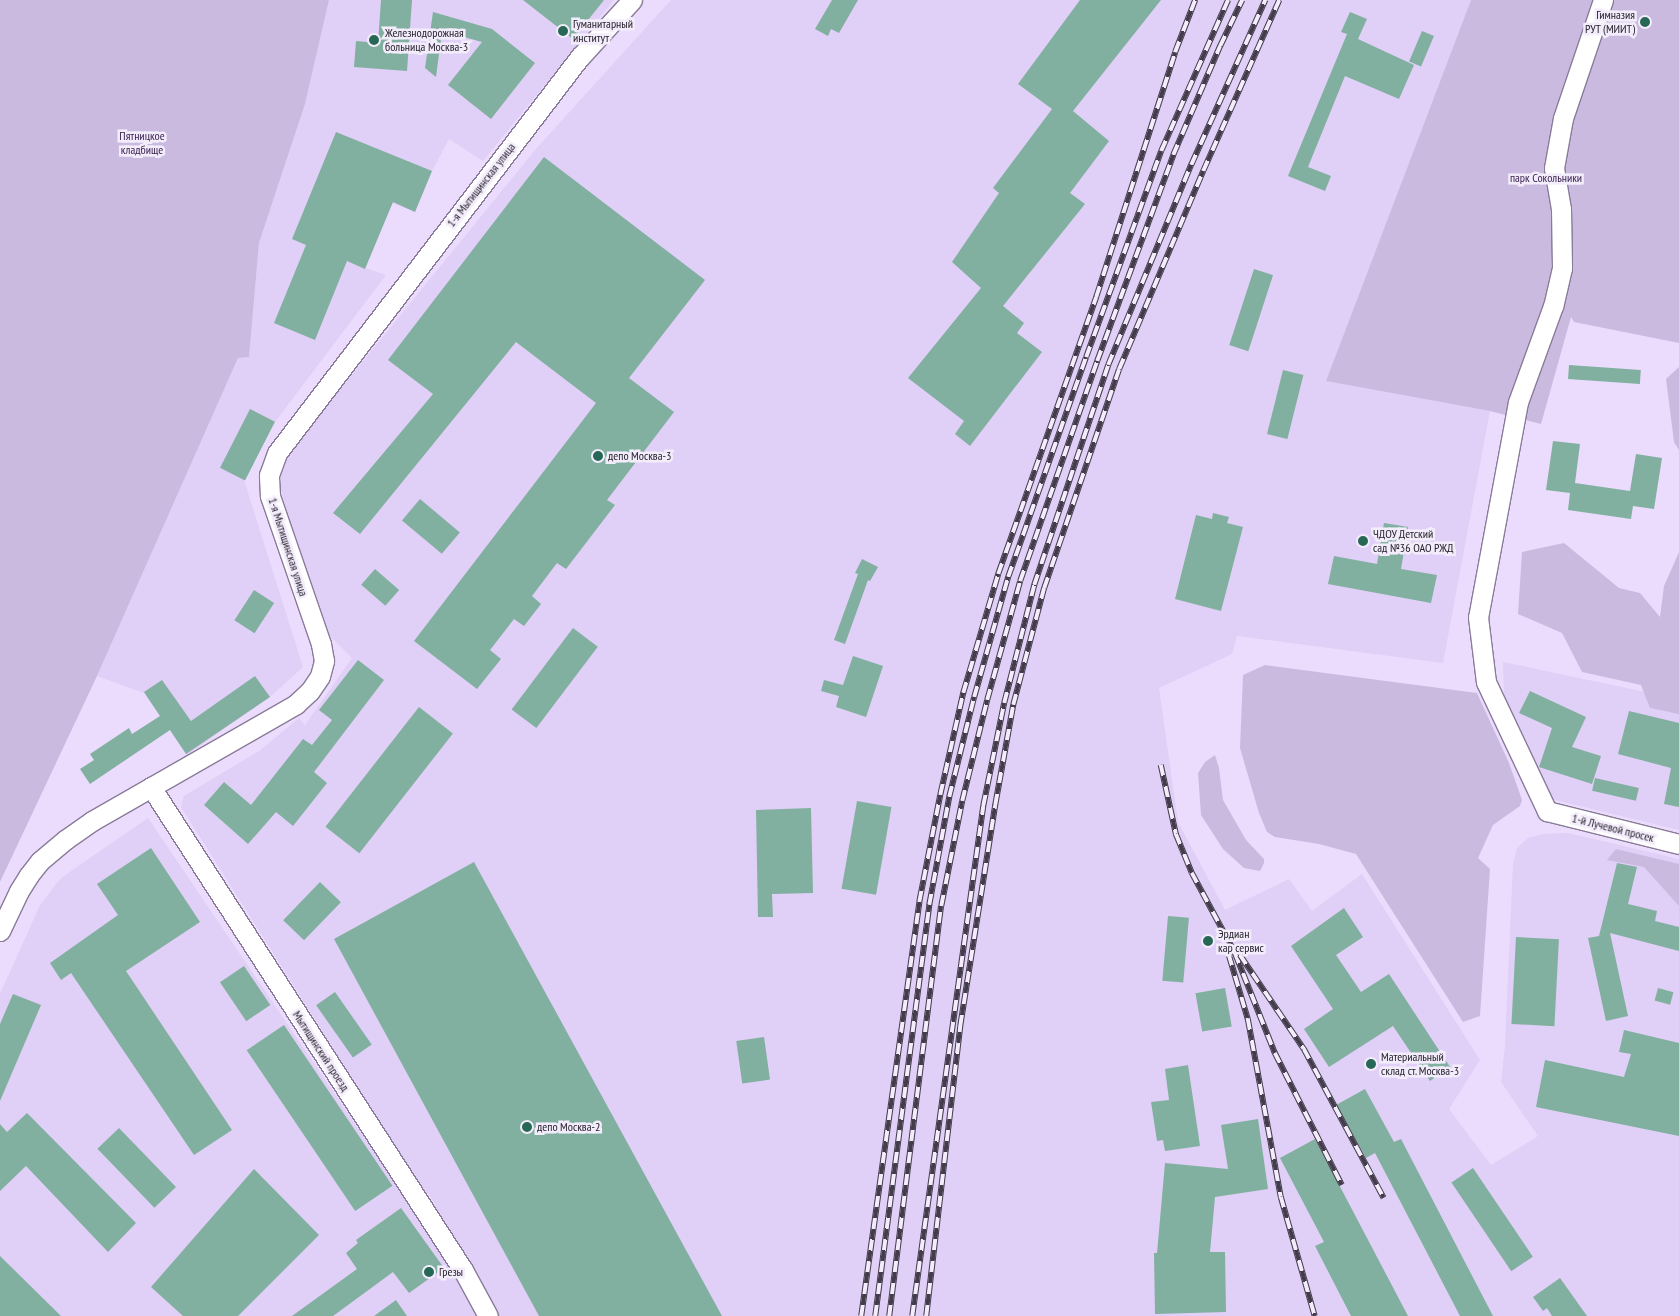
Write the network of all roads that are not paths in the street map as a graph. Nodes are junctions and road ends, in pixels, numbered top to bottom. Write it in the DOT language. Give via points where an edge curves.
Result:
graph roads {
  1 [pos="632,0"];
  2 [pos="1603,0"];
  3 [pos="151,787"];
  4 [pos="1679,844"];
  5 [pos="0,931"];
  6 [pos="488,1316"];
  1 -- 3 [label="street, 1-я Мытищинская улица" via="580,57 277,454 270,475 270,496 321,644 324,661 320,676 296,704"];
  2 -- 4 [label="street, 1-й Лучевой просек" via="1563,118 1554,168 1561,209 1562,268 1553,306 1518,402 1478,617 1486,682 1547,811"];
  3 -- 5 [label="street, 1-я Мытищинская улица" via="92,821 40,861 19,891"];
  3 -- 6 [label="street, Мытищинский проезд" via="463,1270"];
}
